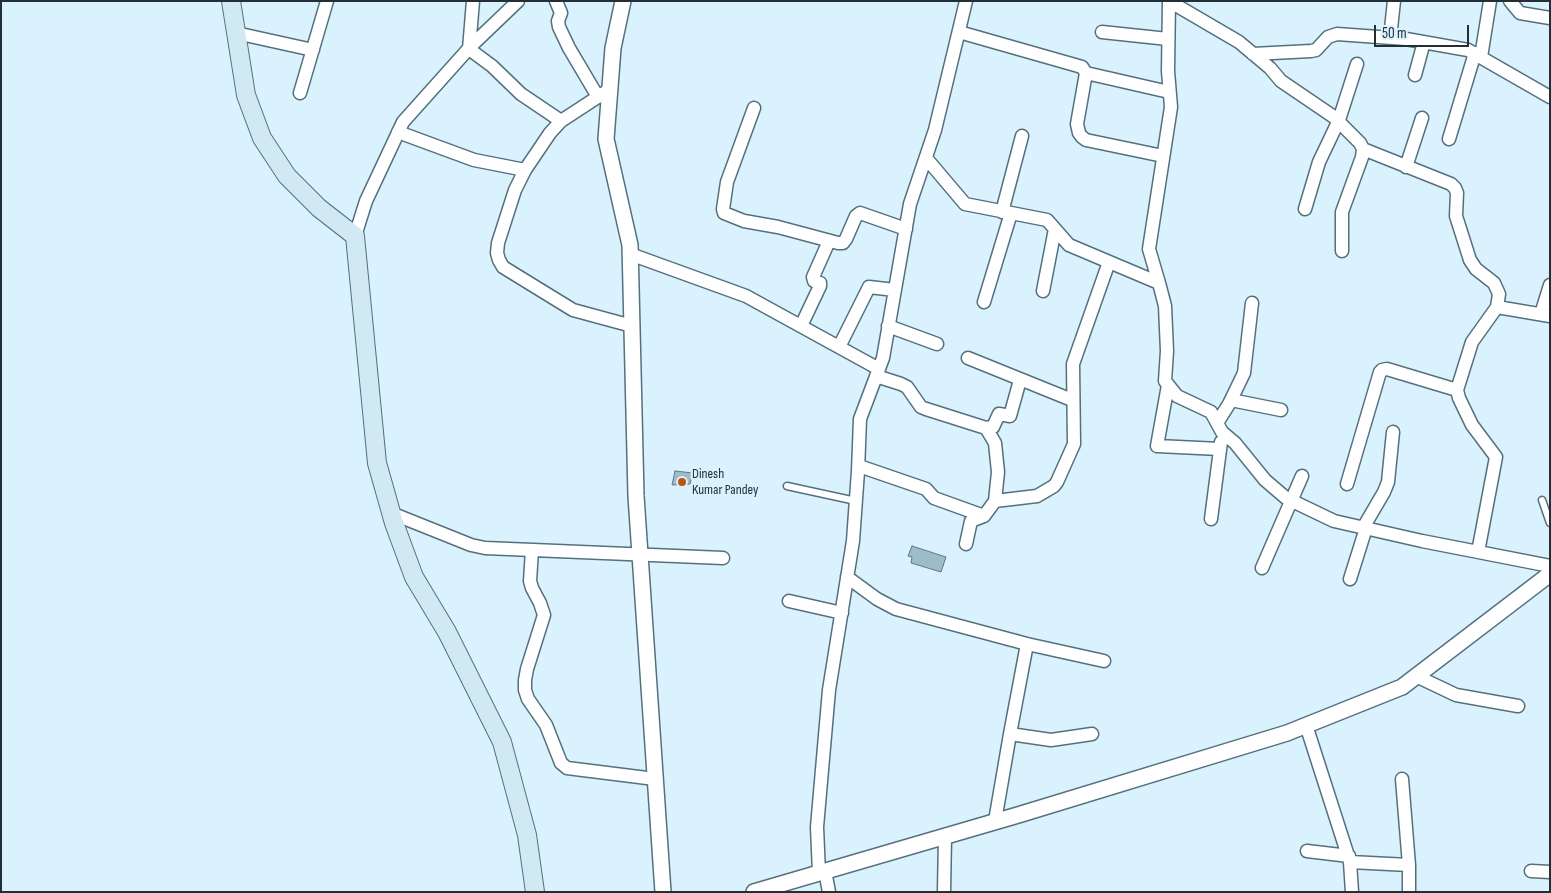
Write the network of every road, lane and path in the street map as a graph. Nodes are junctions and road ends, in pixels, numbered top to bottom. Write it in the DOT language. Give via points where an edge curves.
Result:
graph roads {
  1 [pos="231,1"];
  2 [pos="327,1"];
  3 [pos="472,1"];
  4 [pos="518,1"];
  5 [pos="556,1"];
  6 [pos="623,1"];
  7 [pos="966,1"];
  8 [pos="1169,1"];
  9 [pos="1394,1"];
  10 [pos="1490,1"];
  11 [pos="1510,1"];
  12 [pos="1550,18"];
  13 [pos="959,32"];
  14 [pos="1102,32"];
  15 [pos="236,34"];
  16 [pos="1390,38"];
  17 [pos="1168,39"];
  18 [pos="1424,42"];
  19 [pos="469,49"];
  20 [pos="313,50"];
  21 [pos="1253,54"];
  22 [pos="1478,55"];
  23 [pos="1356,64"];
  24 [pos="1086,73"];
  25 [pos="1415,75"];
  26 [pos="1170,92"];
  27 [pos="300,93"];
  28 [pos="604,93"];
  29 [pos="1550,97"];
  30 [pos="754,108"];
  31 [pos="1422,118"];
  32 [pos="1338,120"];
  33 [pos="561,121"];
  34 [pos="398,132"];
  35 [pos="1022,136"];
  36 [pos="1449,139"];
  37 [pos="1363,149"];
  38 [pos="1163,156"];
  39 [pos="926,158"];
  40 [pos="1406,166"];
  41 [pos="525,170"];
  42 [pos="1305,209"];
  43 [pos="1006,212"];
  44 [pos="906,229"];
  45 [pos="1055,229"];
  46 [pos="355,236"];
  47 [pos="829,241"];
  48 [pos="1342,251"];
  49 [pos="630,254"];
  50 [pos="1109,262"];
  51 [pos="1159,283"];
  52 [pos="1550,285"];
  53 [pos="895,290"];
  54 [pos="1043,291"];
  55 [pos="984,302"];
  56 [pos="1252,303"];
  57 [pos="1498,307"];
  58 [pos="1545,315"];
  59 [pos="632,326"];
  60 [pos="802,326"];
  61 [pos="888,326"];
  62 [pos="937,344"];
  63 [pos="839,347"];
  64 [pos="968,358"];
  65 [pos="878,372"];
  66 [pos="1020,380"];
  67 [pos="1168,385"];
  68 [pos="1457,390"];
  69 [pos="1072,400"];
  70 [pos="1231,400"];
  71 [pos="1281,410"];
  72 [pos="986,428"];
  73 [pos="1219,428"];
  74 [pos="1393,432"];
  75 [pos="1220,449"];
  76 [pos="859,466"];
  77 [pos="1302,476"];
  78 [pos="1347,484"];
  79 [pos="787,486"];
  80 [pos="1542,500"];
  81 [pos="856,501"];
  82 [pos="995,501"];
  83 [pos="1292,501"];
  84 [pos="391,513"];
  85 [pos="984,516"];
  86 [pos="1211,519"];
  87 [pos="1550,523"];
  88 [pos="1364,528"];
  89 [pos="966,544"];
  90 [pos="532,550"];
  91 [pos="1478,552"];
  92 [pos="640,555"];
  93 [pos="723,558"];
  94 [pos="1550,566"];
  95 [pos="1262,568"];
  96 [pos="1550,574"];
  97 [pos="847,577"];
  98 [pos="1350,579"];
  99 [pos="789,601"];
  100 [pos="842,613"];
  101 [pos="1027,644"];
  102 [pos="1104,661"];
  103 [pos="1416,676"];
  104 [pos="1518,706"];
  105 [pos="1306,725"];
  106 [pos="1010,734"];
  107 [pos="1092,734"];
  108 [pos="1402,779"];
  109 [pos="655,780"];
  110 [pos="995,821"];
  111 [pos="945,836"];
  112 [pos="1307,851"];
  113 [pos="1350,859"];
  114 [pos="1409,865"];
  115 [pos="1531,871"];
  116 [pos="822,872"];
  117 [pos="1550,872"];
  118 [pos="535,892"];
  119 [pos="663,892"];
  120 [pos="754,892"];
  121 [pos="829,892"];
  122 [pos="944,892"];
  123 [pos="1352,892"];
  124 [pos="1409,892"];
  1 -- 15 [label="main road"];
  2 -- 20 [label="street"];
  3 -- 19 [label="street"];
  4 -- 19 [label="street"];
  5 -- 28 [label="street" via="560,13 559,27 569,48"];
  6 -- 28 [label="street"];
  7 -- 13 [label="street"];
  8 -- 17 [label="street"];
  8 -- 21 [label="street" via="1223,31"];
  9 -- 16 [label="street"];
  10 -- 22 [label="street"];
  11 -- 12 [label="street" via="1520,13"];
  13 -- 24 [label="street" via="1082,67"];
  13 -- 39 [label="street"];
  14 -- 17 [label="street"];
  15 -- 20 [label="street"];
  15 -- 46 [label="main road" via="246,95 262,138 287,176 319,208"];
  16 -- 18 [label="street"];
  16 -- 21 [label="street" via="1337,34 1328,37 1316,50"];
  17 -- 26 [label="street"];
  18 -- 22 [label="street" via="1468,50"];
  18 -- 25 [label="street"];
  19 -- 33 [label="street" via="520,94"];
  19 -- 34 [label="street" via="402,122"];
  20 -- 27 [label="street"];
  21 -- 32 [label="street" via="1281,81"];
  22 -- 29 [label="street"];
  22 -- 36 [label="street"];
  23 -- 32 [label="street"];
  24 -- 26 [label="street"];
  24 -- 38 [label="street" via="1077,124 1082,137"];
  26 -- 38 [label="street" via="1171,107"];
  28 -- 33 [label="street"];
  28 -- 49 [label="street" via="606,139"];
  30 -- 47 [label="street" via="728,182 724,213 744,221"];
  31 -- 40 [label="street"];
  32 -- 37 [label="street"];
  32 -- 42 [label="street" via="1319,162"];
  33 -- 41 [label="street"];
  34 -- 41 [label="street" via="474,160"];
  34 -- 46 [label="street" via="366,201"];
  35 -- 43 [label="street"];
  37 -- 40 [label="street"];
  37 -- 48 [label="street" via="1342,212"];
  38 -- 51 [label="street" via="1149,249"];
  39 -- 43 [label="street" via="965,204"];
  39 -- 44 [label="street" via="910,204"];
  40 -- 57 [label="street" via="1455,188 1456,216 1470,260 1497,287"];
  41 -- 59 [label="street" via="515,190 498,244 503,267 573,310"];
  43 -- 45 [label="street" via="1047,220"];
  43 -- 55 [label="street"];
  44 -- 47 [label="street" via="860,213 843,243"];
  44 -- 53 [label="street"];
  45 -- 50 [label="street" via="1069,245"];
  45 -- 54 [label="street"];
  46 -- 84 [label="main road" via="377,462"];
  47 -- 60 [label="street" via="813,277 820,286"];
  49 -- 59 [label="street"];
  49 -- 60 [label="street" via="746,296"];
  50 -- 51 [label="street"];
  50 -- 69 [label="street" via="1073,364"];
  51 -- 67 [label="street" via="1165,306 1165,381"];
  52 -- 58 [label="street"];
  53 -- 61 [label="street"];
  53 -- 63 [label="street" via="869,287"];
  56 -- 70 [label="street" via="1245,368"];
  57 -- 58 [label="street"];
  57 -- 68 [label="street" via="1472,342"];
  59 -- 92 [label="street"];
  60 -- 63 [label="street"];
  61 -- 62 [label="street"];
  61 -- 65 [label="street"];
  63 -- 65 [label="street"];
  64 -- 66 [label="street"];
  65 -- 72 [label="street" via="907,387 921,407"];
  65 -- 76 [label="street" via="860,419"];
  66 -- 69 [label="street"];
  66 -- 72 [label="street" via="1010,416 999,414 993,427"];
  67 -- 73 [label="street" via="1177,396 1211,412"];
  67 -- 75 [label="street" via="1157,446"];
  68 -- 78 [label="street" via="1382,370"];
  68 -- 91 [label="street" via="1472,425 1496,458"];
  69 -- 82 [label="street" via="1073,448 1054,486 1037,496"];
  70 -- 71 [label="street"];
  70 -- 73 [label="street"];
  72 -- 82 [label="street" via="995,443 998,472"];
  73 -- 75 [label="street"];
  73 -- 83 [label="street" via="1265,480"];
  74 -- 88 [label="street" via="1388,482"];
  75 -- 86 [label="street"];
  76 -- 81 [label="street"];
  76 -- 85 [label="street" via="926,489 934,498"];
  77 -- 83 [label="street"];
  79 -- 81 [label="lane"];
  80 -- 87 [label="lane"];
  81 -- 97 [label="street"];
  82 -- 85 [label="street"];
  83 -- 88 [label="street" via="1334,521"];
  83 -- 95 [label="street"];
  84 -- 90 [label="street" via="477,547"];
  84 -- 118 [label="main road" via="414,577 448,632 502,742 527,835"];
  85 -- 89 [label="street" via="971,521"];
  88 -- 91 [label="street"];
  88 -- 98 [label="street"];
  90 -- 92 [label="street"];
  90 -- 109 [label="street" via="530,581 544,615 527,669 525,690 546,725 560,763 567,768"];
  91 -- 94 [label="street"];
  92 -- 93 [label="street"];
  92 -- 109 [label="street"];
  96 -- 103 [label="street"];
  97 -- 100 [label="street"];
  97 -- 101 [label="street" via="877,599 896,608"];
  99 -- 100 [label="street"];
  100 -- 116 [label="street" via="829,690 817,827"];
  101 -- 102 [label="street"];
  101 -- 106 [label="street"];
  103 -- 104 [label="street" via="1452,694"];
  103 -- 105 [label="street" via="1402,687"];
  105 -- 110 [label="street"];
  105 -- 113 [label="street"];
  106 -- 107 [label="street" via="1051,740"];
  106 -- 110 [label="street"];
  108 -- 114 [label="street"];
  109 -- 119 [label="street"];
  110 -- 111 [label="street"];
  111 -- 116 [label="street"];
  111 -- 122 [label="street"];
  112 -- 113 [label="street"];
  113 -- 114 [label="street"];
  113 -- 123 [label="street"];
  114 -- 124 [label="street"];
  115 -- 117 [label="street"];
  116 -- 120 [label="street"];
  116 -- 121 [label="street"];
}
